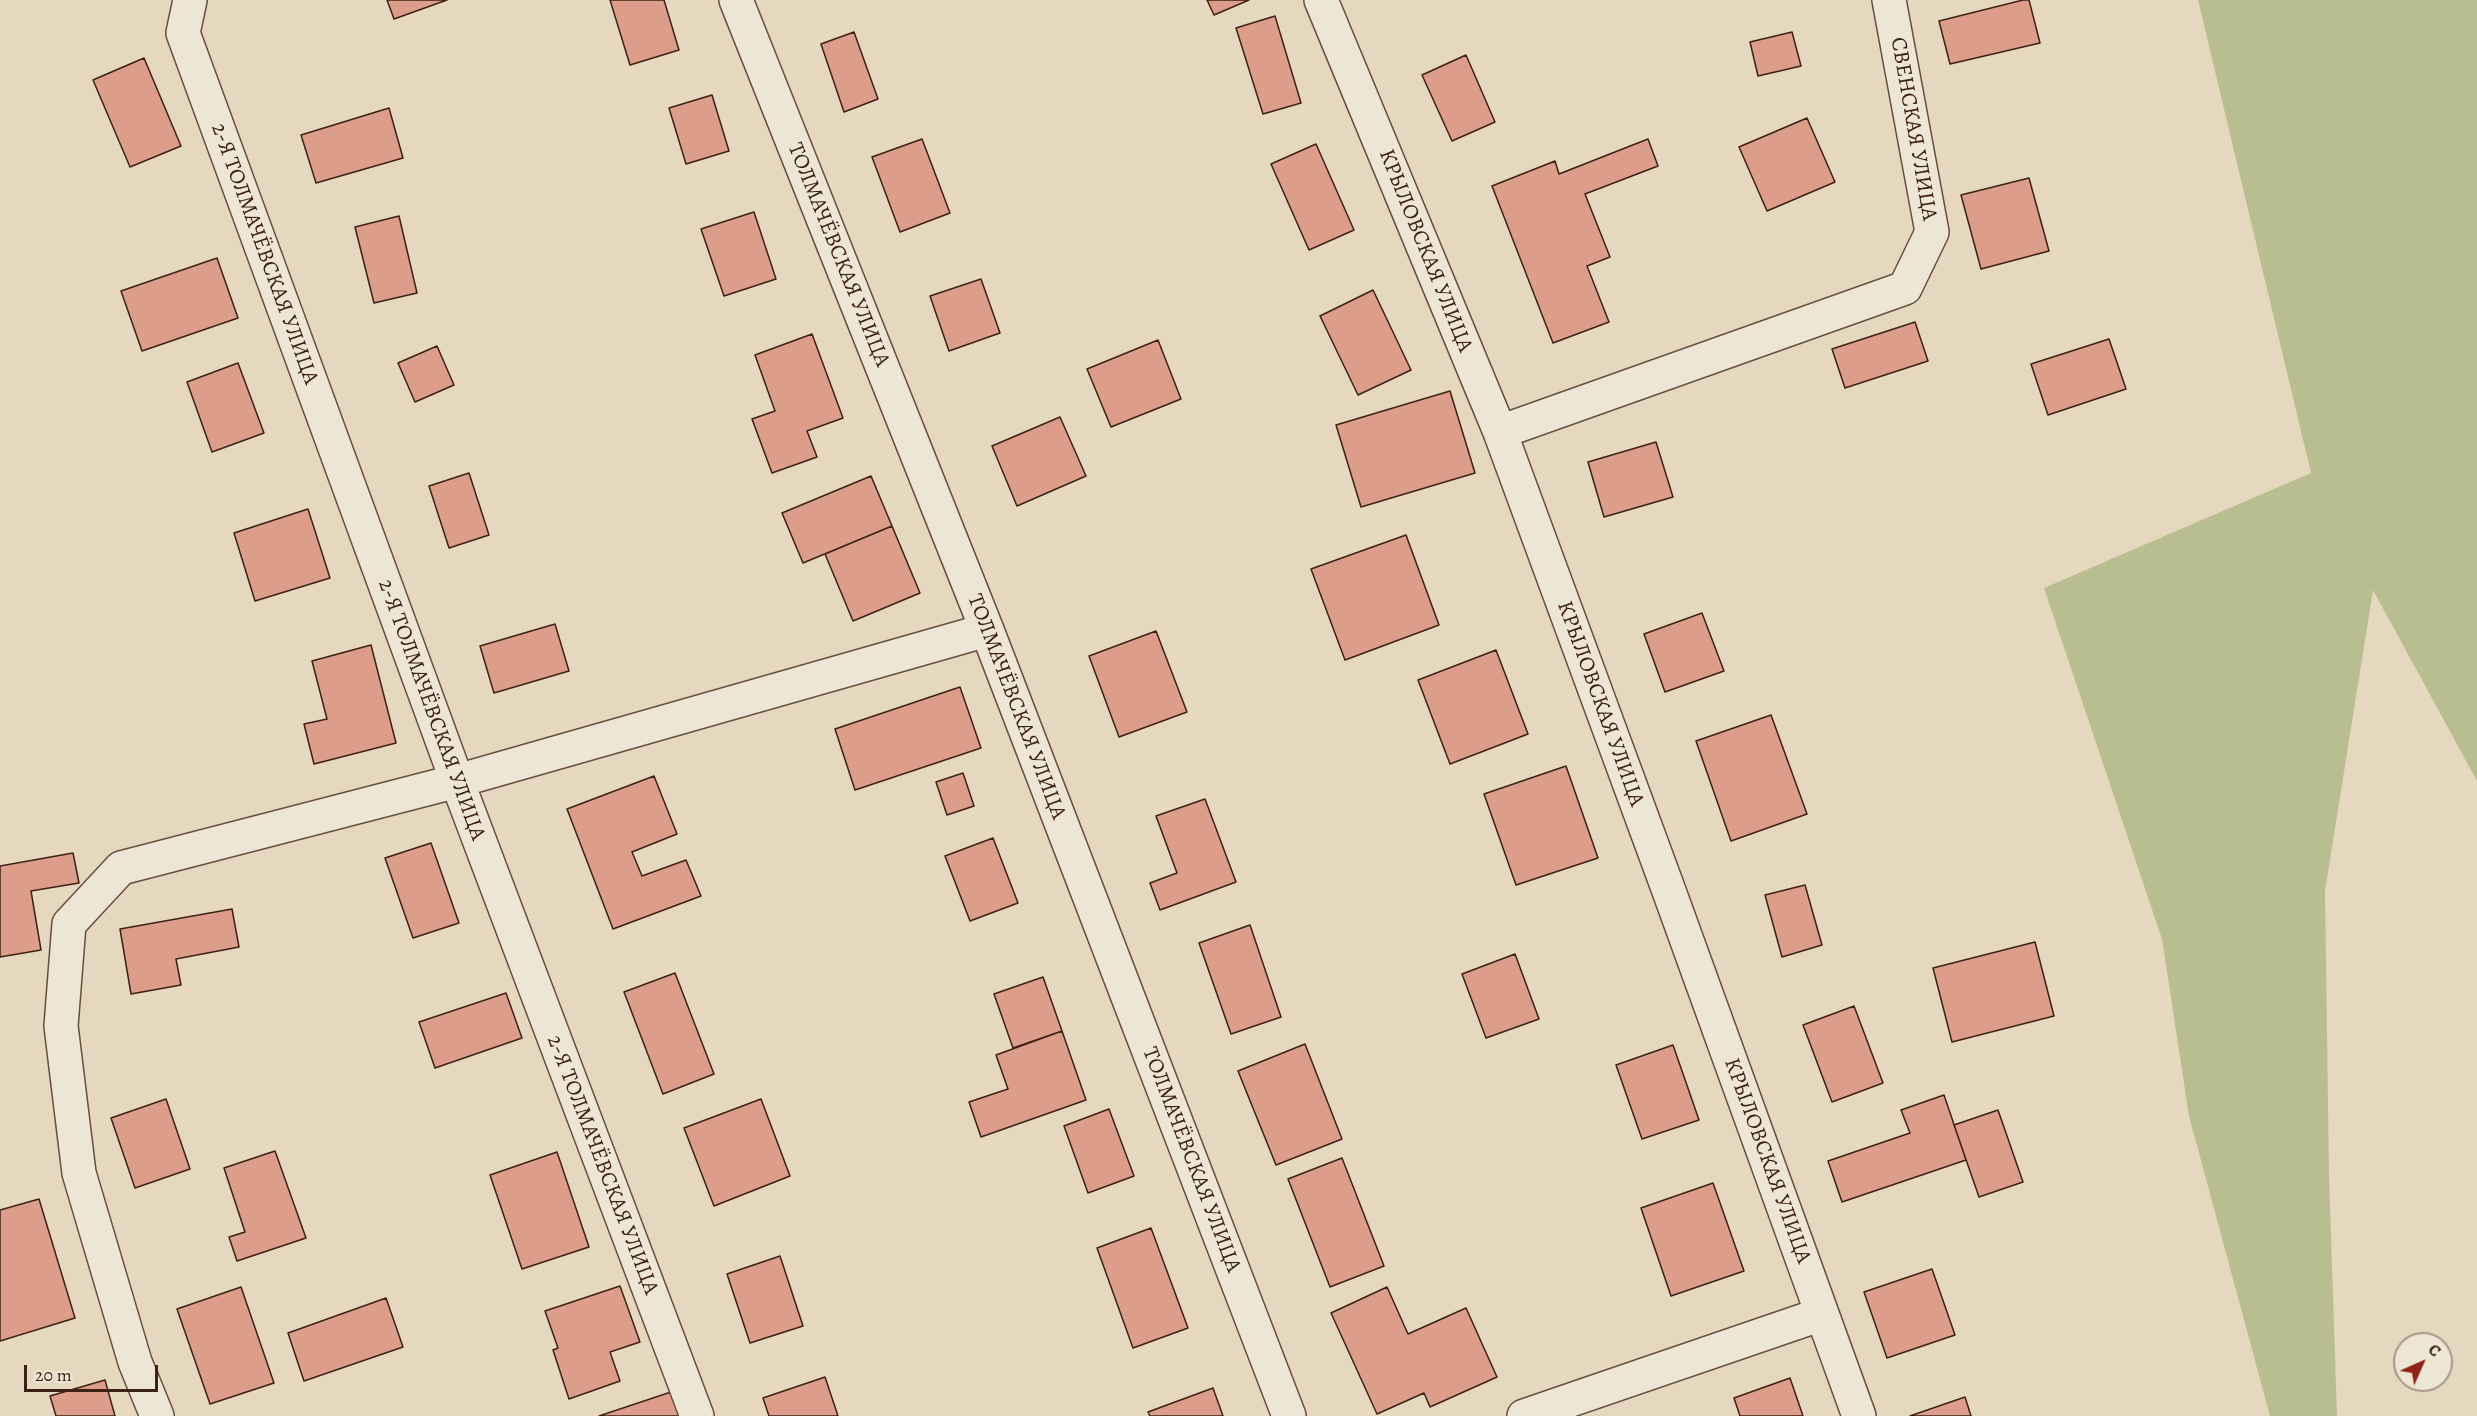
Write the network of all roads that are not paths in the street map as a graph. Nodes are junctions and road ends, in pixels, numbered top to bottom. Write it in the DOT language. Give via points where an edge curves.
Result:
graph roads {
  1 [pos="190,0"];
  2 [pos="736,0"];
  3 [pos="1321,0"];
  4 [pos="1888,0"];
  5 [pos="1500,432"];
  6 [pos="987,630"];
  7 [pos="457,781"];
  8 [pos="1822,1314"];
  9 [pos="157,1416"];
  10 [pos="697,1416"];
  11 [pos="1289,1416"];
  12 [pos="1524,1416"];
  13 [pos="1859,1416"];
  1 -- 7 [label="street, 2-Я ТОЛМАЧЁВСКАЯ УЛИЦА" via="183,33"];
  2 -- 6 [label="street, ТОЛМАЧЁВСКАЯ УЛИЦА"];
  3 -- 5 [label="street, КРЫЛОВСКАЯ УЛИЦА"];
  4 -- 5 [label="street, СВЕНСКАЯ УЛИЦА" via="1932,232 1905,288"];
  5 -- 8 [label="street, КРЫЛОВСКАЯ УЛИЦА"];
  6 -- 7 [label="street"];
  6 -- 11 [label="street, ТОЛМАЧЁВСКАЯ УЛИЦА"];
  7 -- 9 [label="street" via="121,868 69,924 61,1026 79,1173 135,1362"];
  7 -- 10 [label="street, 2-Я ТОЛМАЧЁВСКАЯ УЛИЦА"];
  8 -- 12 [label="street"];
  8 -- 13 [label="street, КРЫЛОВСКАЯ УЛИЦА"];
}
